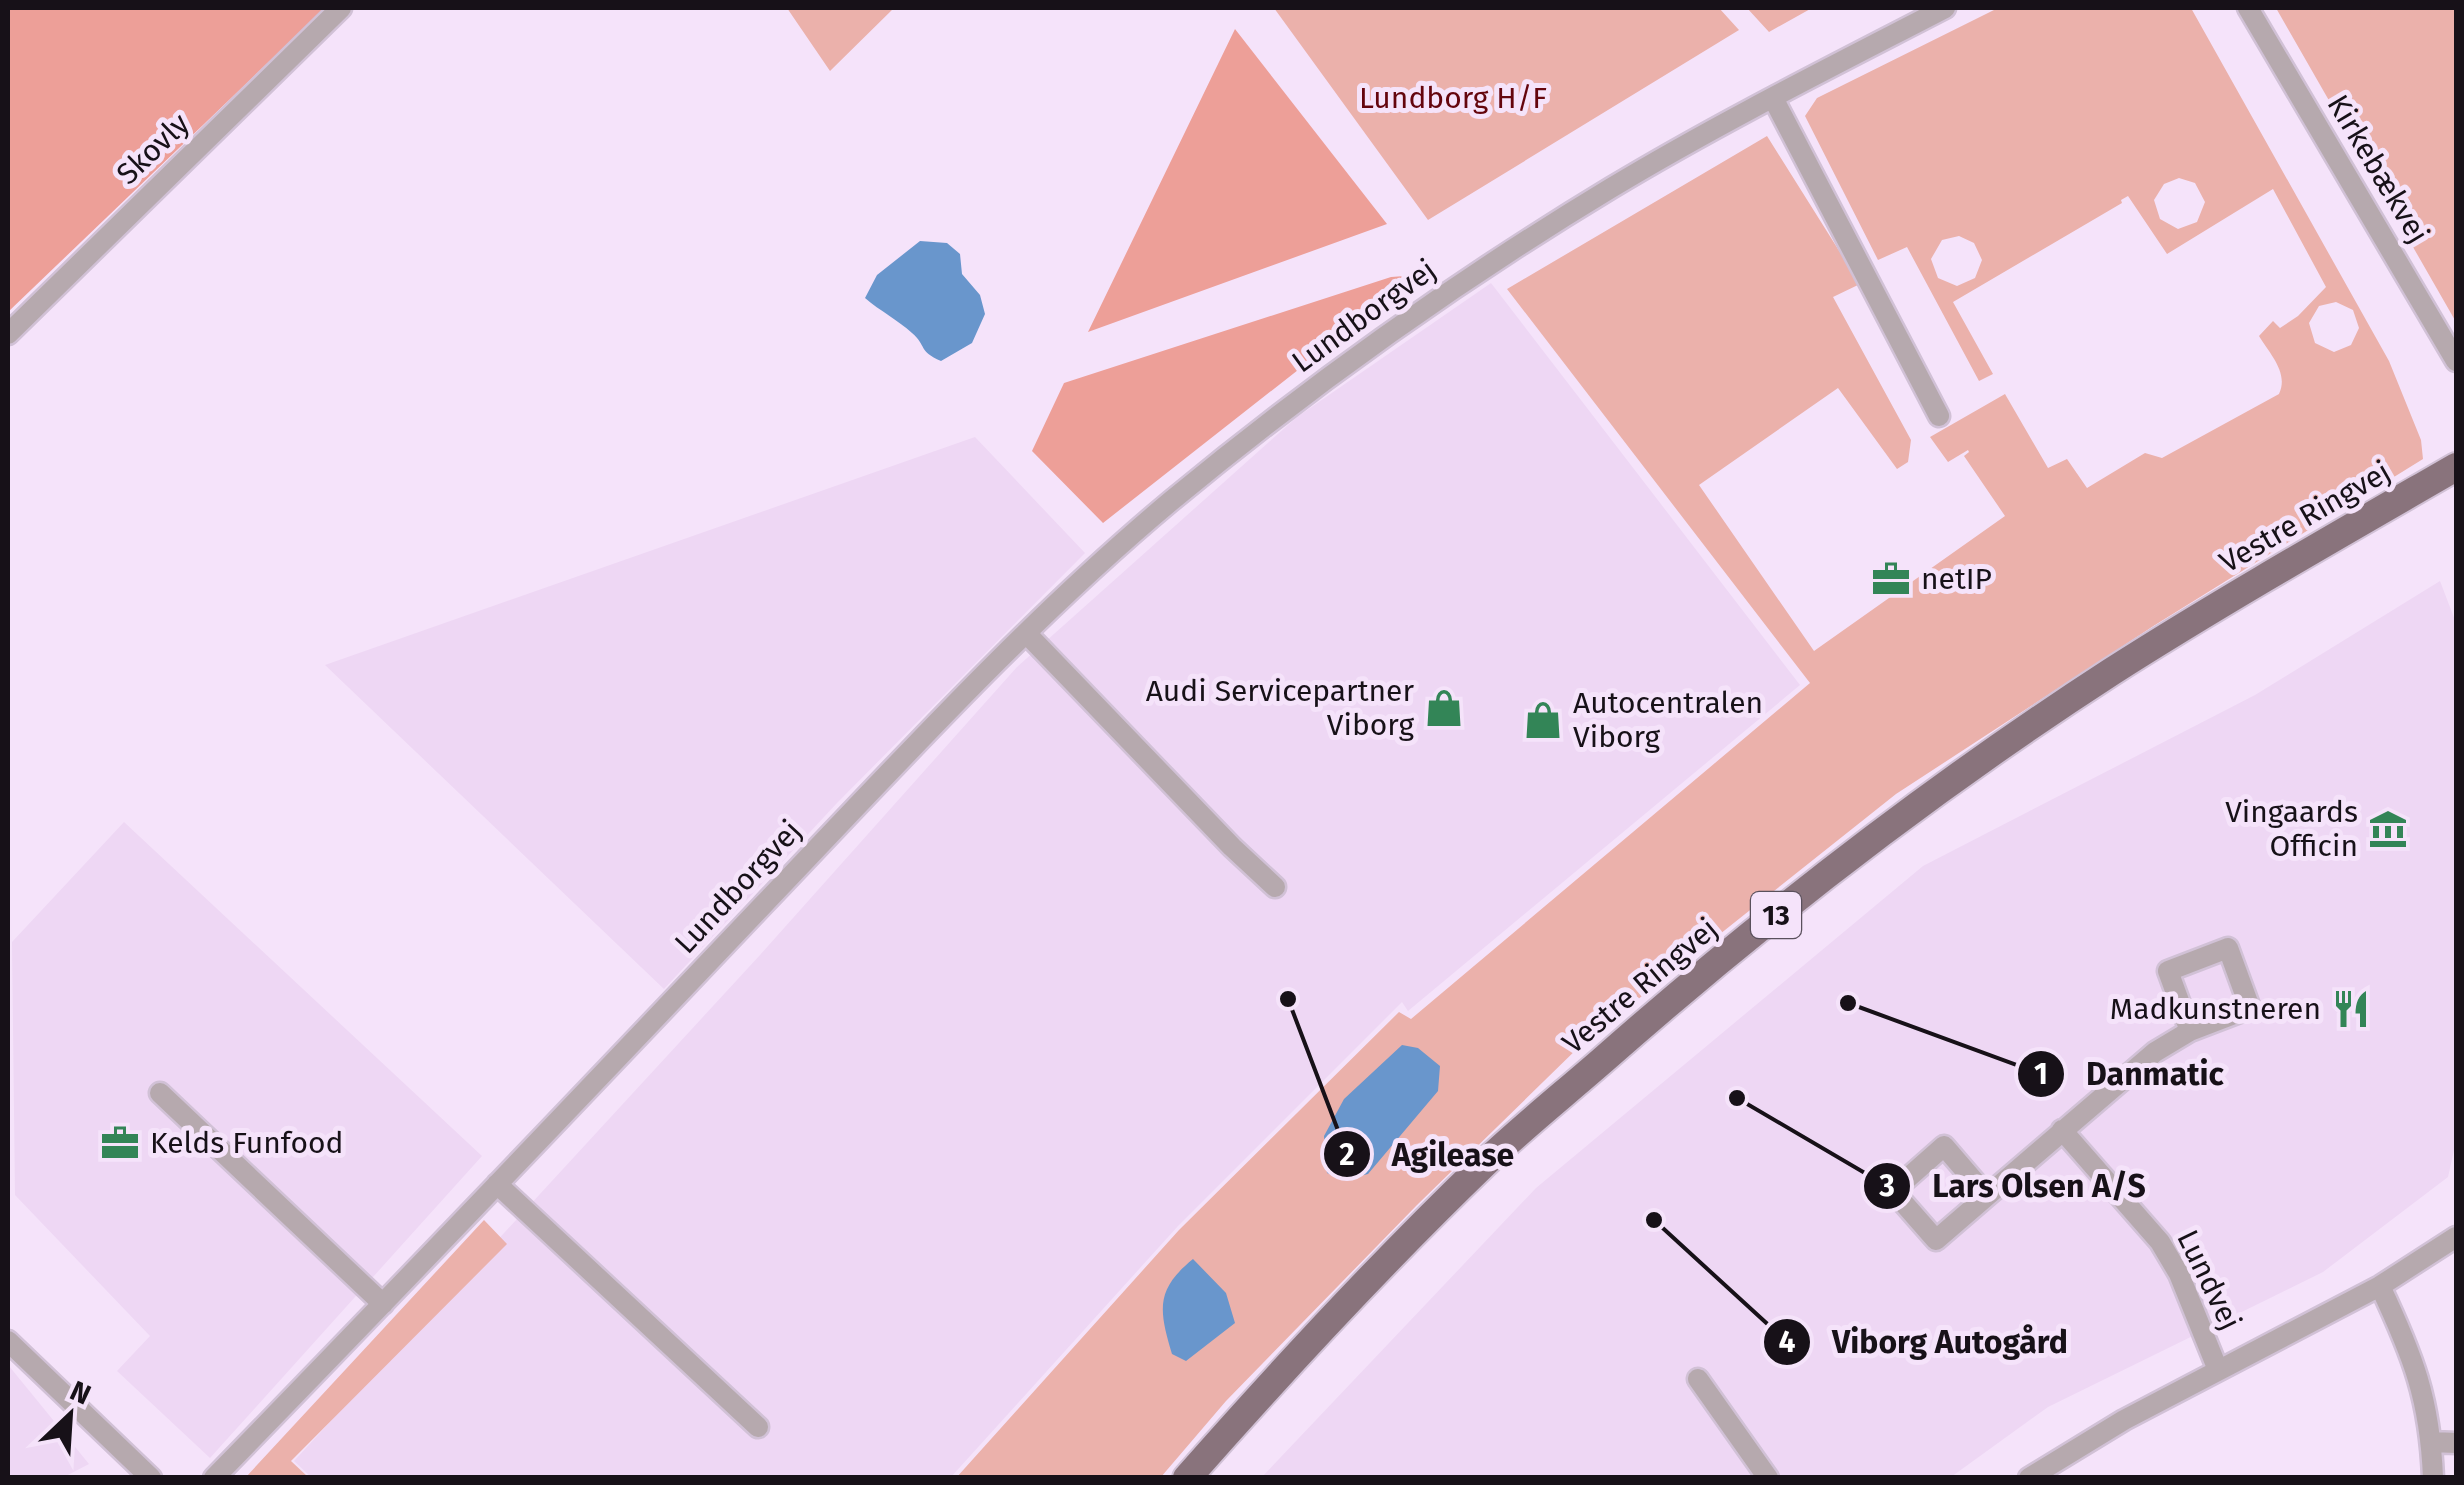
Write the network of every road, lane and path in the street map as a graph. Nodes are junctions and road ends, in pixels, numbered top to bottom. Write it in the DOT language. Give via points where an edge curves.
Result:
graph roads {
  1 [pos="341,8"];
  2 [pos="1945,8"];
  3 [pos="2248,8"];
  4 [pos="1772,98"];
  5 [pos="8,334"];
  6 [pos="2456,361"];
  7 [pos="1939,416"];
  8 [pos="2456,467"];
  9 [pos="1026,634"];
  10 [pos="1276,887"];
  11 [pos="2190,1031"];
  12 [pos="160,1092"];
  13 [pos="2062,1130"];
  14 [pos="496,1184"];
  15 [pos="1987,1196"];
  16 [pos="2456,1238"];
  17 [pos="2380,1286"];
  18 [pos="384,1304"];
  19 [pos="8,1342"];
  20 [pos="2218,1370"];
  21 [pos="1698,1379"];
  22 [pos="758,1427"];
  23 [pos="2432,1442"];
  24 [pos="2456,1443"];
  25 [pos="2033,1476"];
  26 [pos="151,1478"];
  27 [pos="214,1478"];
  28 [pos="1186,1478"];
  29 [pos="1768,1478"];
  30 [pos="2433,1478"];
  1 -- 5 [label="street, Skovly"];
  2 -- 4 [label="street, Lundborgvej"];
  3 -- 6 [label="street, Kirkebækvej"];
  4 -- 7 [label="street"];
  4 -- 9 [label="street, Lundborgvej" via="1614,186 1346,364 1168,503"];
  8 -- 28 [label="main road, Vestre Ringvej / 13" via="2110,674 1934,794 1771,919 1488,1160 1312,1336"];
  9 -- 10 [label="street"];
  9 -- 14 [label="street, Lundborgvej"];
  11 -- 11 [label="street" via="2250,1008 2228,948 2168,970"];
  11 -- 13 [label="street"];
  12 -- 18 [label="street"];
  13 -- 15 [label="street"];
  13 -- 20 [label="street, Lundvej" via="2160,1242 2180,1274"];
  14 -- 18 [label="street, Lundborgvej"];
  14 -- 22 [label="street"];
  15 -- 15 [label="street" via="1944,1146 1893,1190 1936,1240"];
  16 -- 17 [label="street, Lundvej"];
  17 -- 20 [label="street, Lundvej"];
  17 -- 23 [label="street" via="2422,1384"];
  18 -- 27 [label="street, Lundborgvej"];
  19 -- 26 [label="street"];
  20 -- 25 [label="street, Lundvej"];
  21 -- 29 [label="street"];
  23 -- 24 [label="street"];
  23 -- 30 [label="street"];
}
